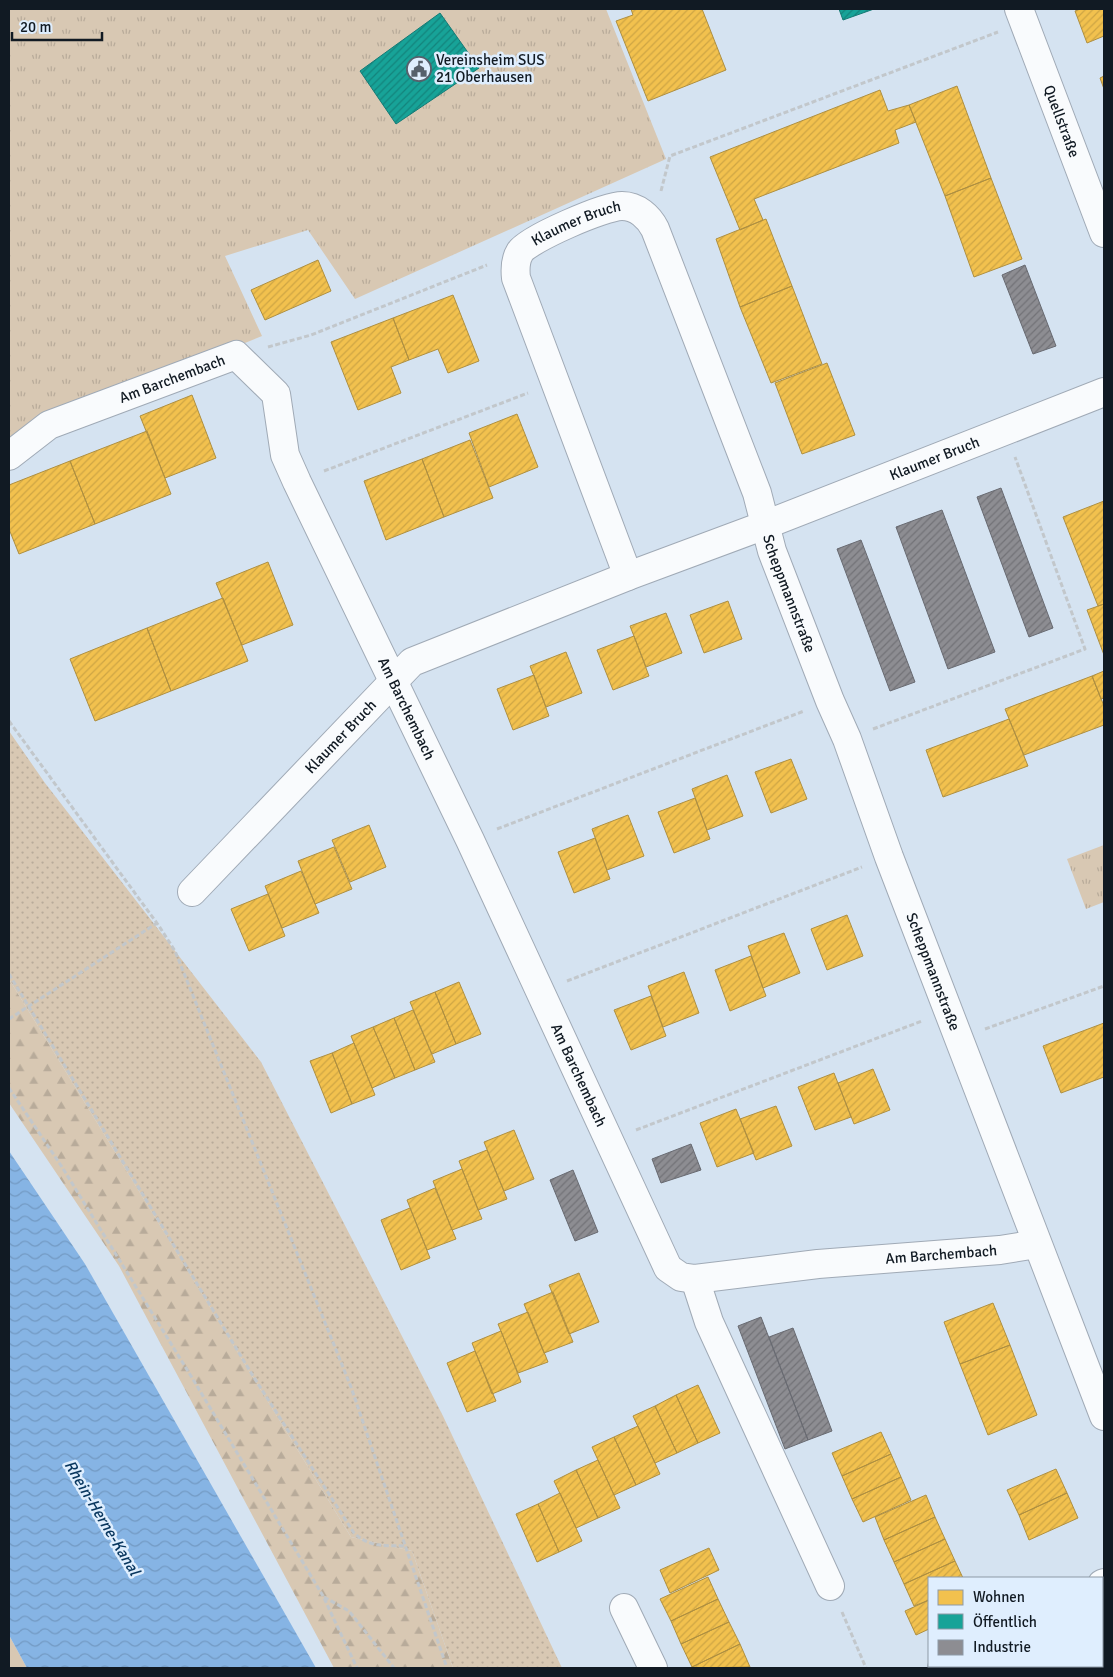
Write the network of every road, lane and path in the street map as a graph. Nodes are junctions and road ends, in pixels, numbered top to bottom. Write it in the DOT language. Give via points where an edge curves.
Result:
graph roads {
  1 [pos="1022,15"];
  2 [pos="652,223"];
  3 [pos="1104,233"];
  4 [pos="519,253"];
  5 [pos="236,355"];
  6 [pos="555,383"];
  7 [pos="1104,392"];
  8 [pos="1005,430"];
  9 [pos="9,456"];
  10 [pos="296,482"];
  11 [pos="765,525"];
  12 [pos="628,576"];
  13 [pos="393,681"];
  14 [pos="830,701"];
  15 [pos="9,721"];
  16 [pos="847,740"];
  17 [pos="470,840"];
  18 [pos="889,857"];
  19 [pos="192,892"];
  20 [pos="157,923"];
  21 [pos="9,974"];
  22 [pos="1104,986"];
  23 [pos="540,991"];
  24 [pos="29,1005"];
  25 [pos="948,1011"];
  26 [pos="9,1019"];
  27 [pos="958,1038"];
  28 [pos="9,1088"];
  29 [pos="610,1140"];
  30 [pos="1037,1244"];
  31 [pos="695,1279"];
  32 [pos="1104,1416"];
  33 [pos="404,1546"];
  34 [pos="830,1586"];
  35 [pos="324,1596"];
  36 [pos="624,1608"];
  37 [pos="357,1668"];
  38 [pos="394,1668"];
  39 [pos="447,1668"];
  40 [pos="653,1668"];
  41 [pos="866,1668"];
  1 -- 2 [label="path" via="670,156"];
  1 -- 3 [label="street, Quellstraße"];
  2 -- 4 [label="street, Klaumer Bruch" via="635,208 608,208 540,237"];
  2 -- 11 [label="street" via="757,493"];
  4 -- 5 [label="path" via="312,335"];
  4 -- 6 [label="street, Klaumer Bruch" via="515,265 516,278"];
  5 -- 9 [label="street, Am Barchembach" via="49,424"];
  5 -- 10 [label="street, Am Barchembach" via="276,394 285,455"];
  6 -- 10 [label="path"];
  6 -- 12 [label="street, Klaumer Bruch"];
  7 -- 8 [label="street, Klaumer Bruch"];
  8 -- 11 [label="street, Klaumer Bruch"];
  8 -- 16 [label="path" via="1085,649"];
  10 -- 13 [label="street, Am Barchembach"];
  11 -- 12 [label="street, Klaumer Bruch"];
  11 -- 14 [label="street, Scheppmannstraße"];
  12 -- 13 [label="street, Klaumer Bruch" via="412,662"];
  13 -- 17 [label="street, Am Barchembach"];
  13 -- 19 [label="street, Klaumer Bruch"];
  14 -- 16 [label="street, Scheppmannstraße"];
  14 -- 17 [label="path"];
  15 -- 20 [label="path"];
  16 -- 18 [label="street, Scheppmannstraße"];
  17 -- 23 [label="street, Am Barchembach"];
  18 -- 23 [label="path"];
  18 -- 25 [label="street, Scheppmannstraße"];
  20 -- 24 [label="path"];
  20 -- 33 [label="path" via="175,951 351,1387"];
  21 -- 24 [label="path"];
  22 -- 27 [label="path"];
  23 -- 29 [label="street, Am Barchembach"];
  24 -- 26 [label="path"];
  24 -- 33 [label="path" via="253,1376 354,1533 364,1542"];
  25 -- 27 [label="street, Scheppmannstraße"];
  25 -- 29 [label="path"];
  27 -- 30 [label="street, Scheppmannstraße"];
  28 -- 35 [label="path" via="62,1167"];
  29 -- 31 [label="street, Am Barchembach" via="668,1268 680,1277"];
  30 -- 31 [label="street, Am Barchembach"];
  30 -- 32 [label="street, Scheppmannstraße"];
  31 -- 34 [label="street" via="709,1322"];
  33 -- 39 [label="path"];
  34 -- 41 [label="path"];
  35 -- 37 [label="path"];
  35 -- 38 [label="path" via="349,1611"];
  36 -- 40 [label="street"];
}
